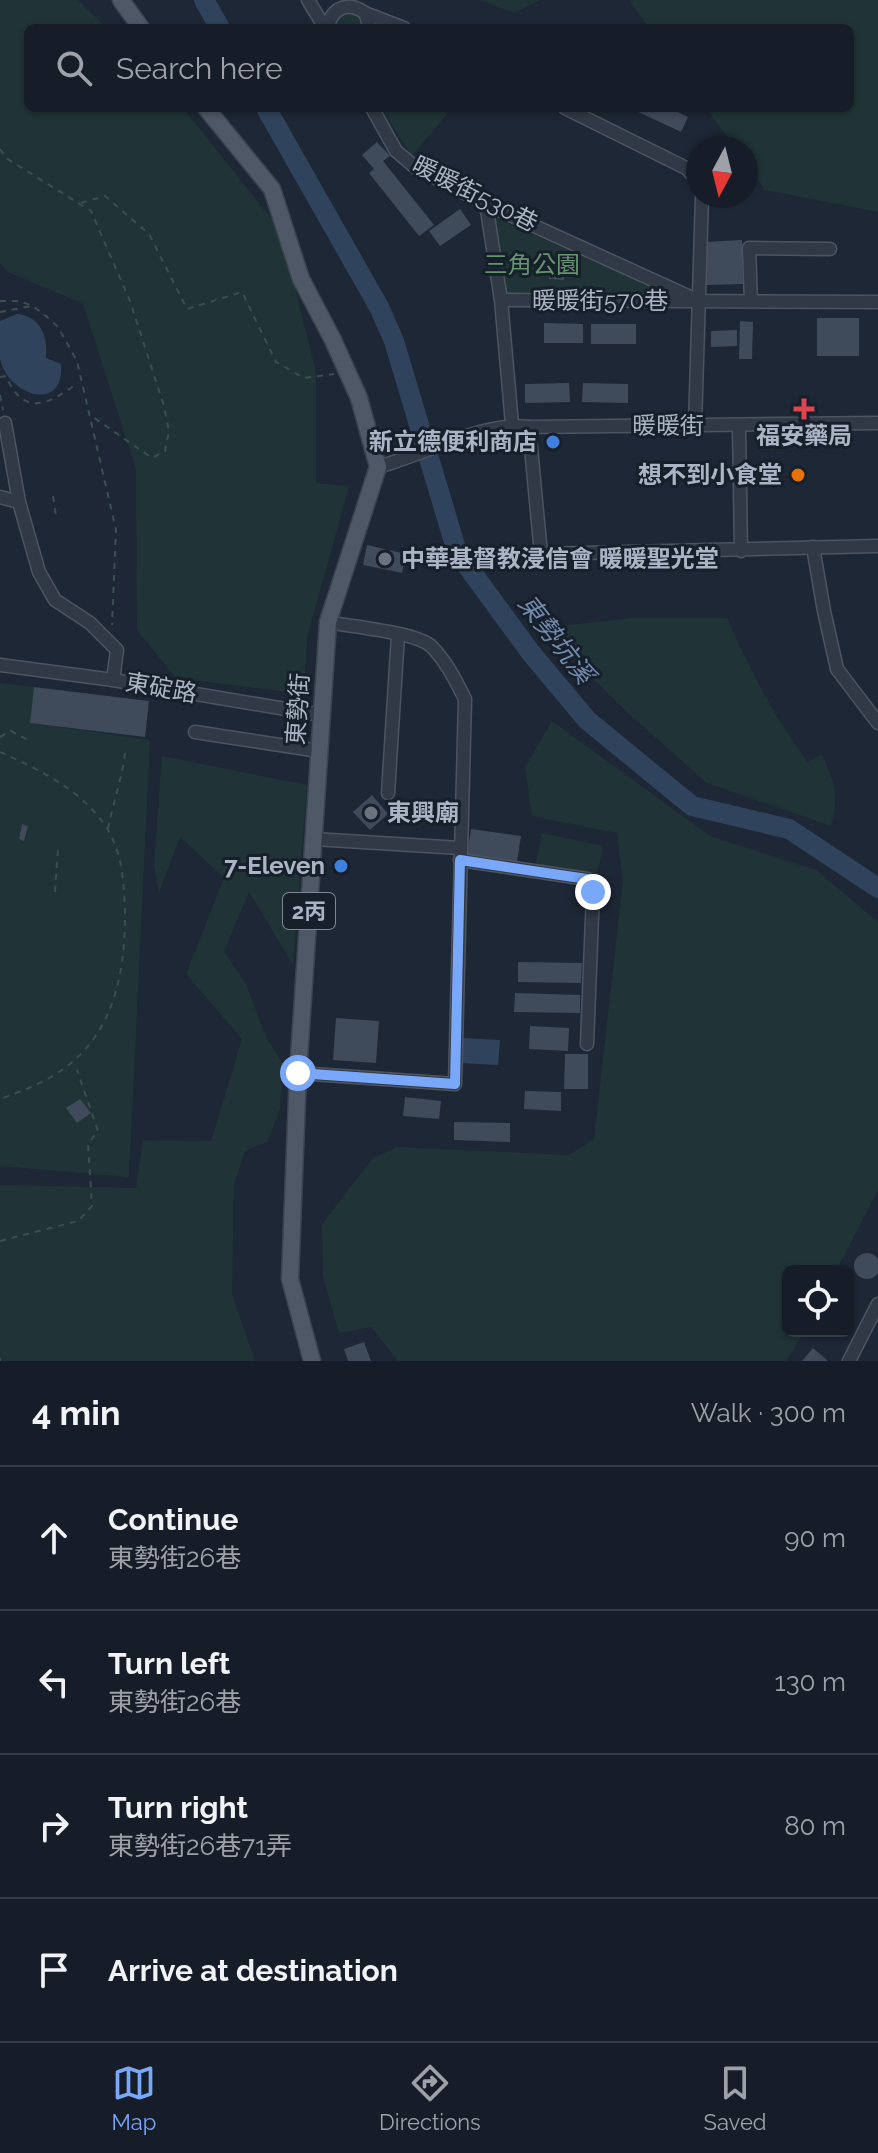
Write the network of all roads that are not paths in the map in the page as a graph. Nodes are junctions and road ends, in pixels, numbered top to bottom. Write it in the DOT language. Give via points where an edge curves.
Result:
graph roads {
  1 [pos="121,0"];
  2 [pos="308,0"];
  3 [pos="346,3"];
  4 [pos="365,13"];
  5 [pos="138,24"];
  6 [pos="323,24"];
  7 [pos="328,24"];
  8 [pos="369,24"];
  9 [pos="394,24"];
  10 [pos="209,112"];
  11 [pos="374,112"];
  12 [pos="573,112"];
  13 [pos="686,168"];
  14 [pos="486,204"];
  15 [pos="702,208"];
  16 [pos="830,249"];
  17 [pos="501,300"];
  18 [pos="699,301"];
  19 [pos="751,301"];
  20 [pos="878,302"];
  21 [pos="5,423"];
  22 [pos="878,423"];
  23 [pos="512,424"];
  24 [pos="695,426"];
  25 [pos="739,426"];
  26 [pos="529,427"];
  27 [pos="386,465"];
  28 [pos="0,497"];
  29 [pos="19,502"];
  30 [pos="878,546"];
  31 [pos="813,547"];
  32 [pos="741,551"];
  33 [pos="328,622"];
  34 [pos="398,635"];
  35 [pos="0,665"];
  36 [pos="113,680"];
  37 [pos="321,715"];
  38 [pos="878,723"];
  39 [pos="195,732"];
  40 [pos="319,751"];
  41 [pos="388,793"];
  42 [pos="314,839"];
  43 [pos="460,854"];
  44 [pos="587,1044"];
  45 [pos="298,1073"];
  46 [pos="878,1304"];
  47 [pos="312,1361"];
  48 [pos="849,1361"];
  1 -- 5 [label="main road"];
  2 -- 6 [label="street"];
  3 -- 4 [label="street"];
  3 -- 7 [label="street"];
  4 -- 8 [label="street"];
  4 -- 9 [label="street"];
  10 -- 27 [label="main road" via="272,189 301,279"];
  11 -- 14 [label="street, 暖暖街530巷" via="396,151 415,167"];
  12 -- 13 [label="street"];
  14 -- 17 [label="street"];
  14 -- 18 [label="street, 暖暖街530巷"];
  15 -- 18 [label="street, 暖暖街570巷"];
  16 -- 19 [label="street" via="749,248"];
  17 -- 18 [label="street, 暖暖街570巷"];
  17 -- 23 [label="street"];
  18 -- 19 [label="street, 暖暖街530巷"];
  18 -- 24 [label="street, 暖暖街570巷"];
  19 -- 20 [label="street, 暖暖街530巷"];
  21 -- 29 [label="street"];
  22 -- 25 [label="street, 暖暖街"];
  23 -- 26 [label="street, 暖暖街"];
  23 -- 27 [label="street, 暖暖街"];
  24 -- 25 [label="street, 暖暖街"];
  24 -- 26 [label="street, 暖暖街"];
  25 -- 32 [label="street"];
  26 -- 32 [label="street" via="541,554"];
  27 -- 33 [label="main road, 東勢街 / 2丙"];
  28 -- 29 [label="street"];
  29 -- 36 [label="street" via="39,572 55,600 90,623 117,650"];
  30 -- 31 [label="street"];
  31 -- 32 [label="street"];
  31 -- 38 [label="street" via="837,669"];
  33 -- 34 [label="street"];
  33 -- 37 [label="main road, 東勢街 / 2丙"];
  34 -- 41 [label="street"];
  34 -- 43 [label="street" via="417,637 430,646 465,699"];
  35 -- 36 [label="street, 東碇路"];
  36 -- 37 [label="street, 東碇路"];
  37 -- 40 [label="main road, 東勢街 / 2丙"];
  39 -- 40 [label="street"];
  40 -- 42 [label="main road, 東勢街 / 2丙"];
  42 -- 43 [label="street"];
  42 -- 45 [label="main road, 東勢街 / 2丙"];
  43 -- 44 [label="street" via="587,879 593,892"];
  43 -- 45 [label="street" via="455,1084"];
  45 -- 47 [label="main road, 東勢街 / 2丙" via="290,1279"];
  46 -- 48 [label="street"];
}
